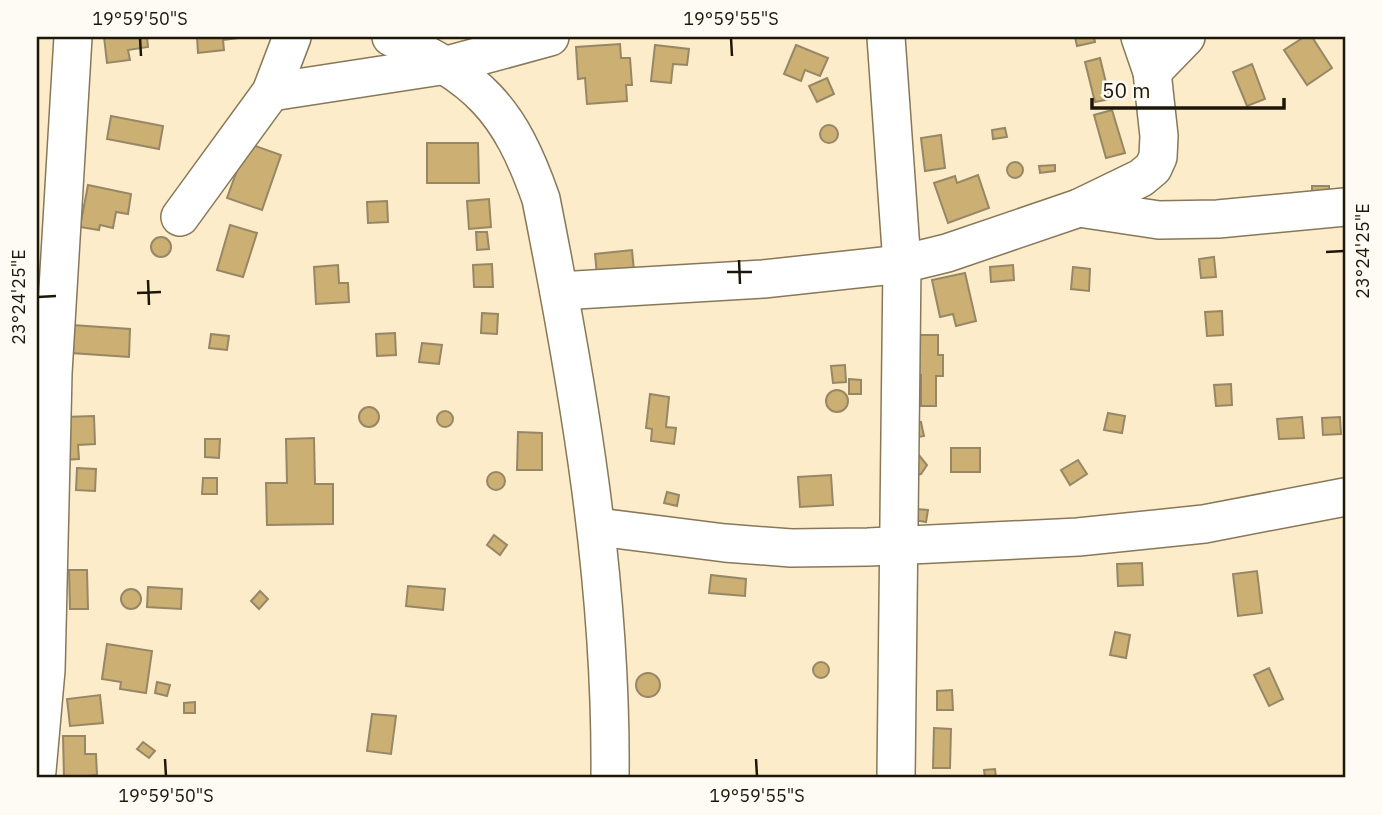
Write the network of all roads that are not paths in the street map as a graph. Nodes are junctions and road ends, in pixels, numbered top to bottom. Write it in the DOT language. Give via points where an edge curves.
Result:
graph roads {
  1 [pos="74,37"];
  2 [pos="292,37"];
  3 [pos="391,37"];
  4 [pos="550,37"];
  5 [pos="886,37"];
  6 [pos="1140,37"];
  7 [pos="1186,37"];
  8 [pos="447,65"];
  9 [pos="1152,72"];
  10 [pos="271,92"];
  11 [pos="1345,207"];
  12 [pos="1079,208"];
  13 [pos="180,217"];
  14 [pos="902,264"];
  15 [pos="559,291"];
  16 [pos="1345,497"];
  17 [pos="598,527"];
  18 [pos="898,545"];
  19 [pos="42,632"];
  20 [pos="37,771"];
  21 [pos="610,778"];
  22 [pos="897,778"];
  1 -- 19 [label="street"];
  2 -- 10 [label="street"];
  3 -- 8 [label="street"];
  4 -- 8 [label="street"];
  5 -- 14 [label="street"];
  6 -- 9 [label="street"];
  7 -- 9 [label="street"];
  8 -- 10 [label="street"];
  8 -- 15 [label="street" via="496,108 525,153 541,200"];
  9 -- 12 [label="street" via="1159,136 1153,168"];
  10 -- 13 [label="street"];
  11 -- 12 [label="street" via="1159,220"];
  12 -- 14 [label="street"];
  14 -- 15 [label="street" via="762,279"];
  14 -- 18 [label="street"];
  15 -- 17 [label="street"];
  16 -- 18 [label="street" via="1191,526 1078,537"];
  17 -- 18 [label="street" via="791,548"];
  17 -- 21 [label="street" via="610,694"];
  18 -- 22 [label="street"];
  19 -- 20 [label="street"];
}
